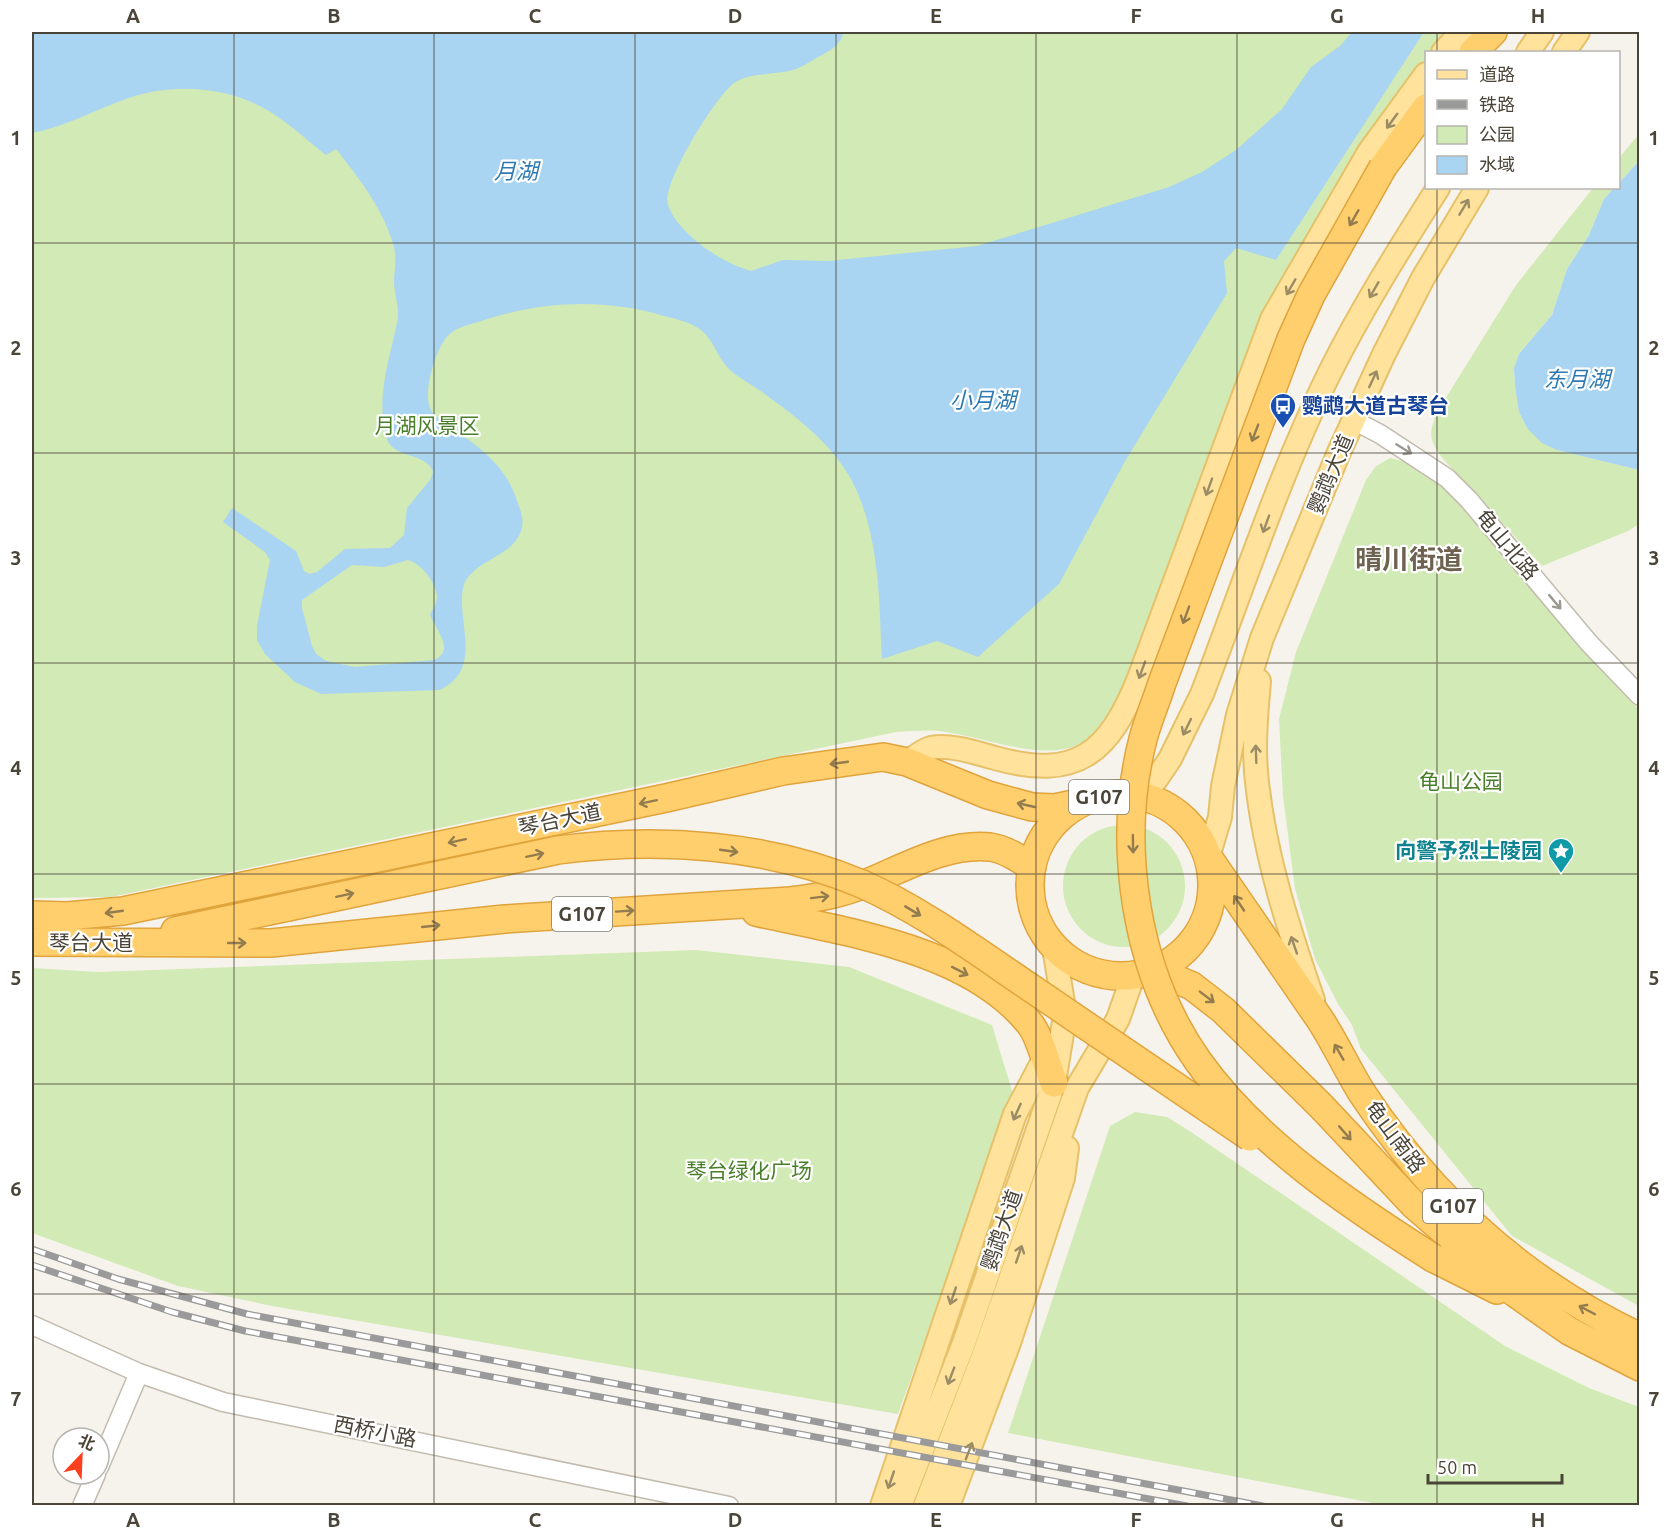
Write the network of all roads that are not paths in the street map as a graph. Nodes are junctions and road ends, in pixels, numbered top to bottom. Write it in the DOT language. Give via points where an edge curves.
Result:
graph roads {
  1 [pos="1462,32"];
  2 [pos="1493,32"];
  3 [pos="1542,32"];
  4 [pos="1578,32"];
  5 [pos="1444,51"];
  6 [pos="1474,51"];
  7 [pos="1529,51"];
  8 [pos="1565,51"];
  9 [pos="1425,75"];
  10 [pos="1425,109"];
  11 [pos="1437,189"];
  12 [pos="1476,189"];
  13 [pos="1353,420"];
  14 [pos="1262,638"];
  15 [pos="1640,696"];
  16 [pos="907,762"];
  17 [pos="1128,794"];
  18 [pos="1083,802"];
  19 [pos="1208,856"];
  20 [pos="1031,870"];
  21 [pos="723,904"];
  22 [pos="32,915"];
  23 [pos="32,942"];
  24 [pos="115,944"];
  25 [pos="1054,947"];
  26 [pos="1144,973"];
  27 [pos="1320,1020"];
  28 [pos="1058,1077"];
  29 [pos="1365,1215"];
  30 [pos="1536,1309"];
  31 [pos="32,1325"];
  32 [pos="1640,1337"];
  33 [pos="1640,1367"];
  34 [pos="139,1373"];
  35 [pos="111,1439"];
  36 [pos="91,1486"];
  37 [pos="82,1506"];
  38 [pos="729,1506"];
  39 [pos="882,1506"];
  40 [pos="900,1506"];
  41 [pos="925,1506"];
  42 [pos="948,1506"];
  1 -- 5 [label="main road"];
  2 -- 6 [label="highway"];
  3 -- 7 [label="main road"];
  4 -- 8 [label="main road"];
  9 -- 16 [label="main road, one-way" via="1369,152 1272,320 1139,678 1111,735 1081,757 1052,766 942,748 930,748"];
  10 -- 29 [label="highway, one-way, bridge" via="1383,167 1311,295 1291,339 1143,740 1133,817 1133,875 1140,919 1152,969 1169,1013 1198,1061 1231,1101 1282,1150"];
  11 -- 17 [label="main road, 鹦鹉大道, one-way" via="1382,277 1329,374 1286,469 1202,694 1170,759 1155,781"];
  13 -- 12 [label="main road, 鹦鹉大道, one-way" via="1423,278"];
  13 -- 14 [label="main road, 鹦鹉大道"];
  13 -- 15 [label="street, 龟山北路, one-way" via="1447,478 1589,643"];
  14 -- 19 [label="main road" via="1238,715 1220,817"];
  27 -- 14 [label="main road, one-way" via="1290,933 1257,782 1255,728"];
  18 -- 16 [label="highway, 琴台大道 / G107, one-way" via="1055,808 1032,807 988,795"];
  16 -- 22 [label="highway, 琴台大道 / G107, one-way" via="883,758 783,771 123,911"];
  17 -- 18 [label="highway, G107" via="1105,795"];
  17 -- 19 [label="highway, G107" via="1154,800 1177,813 1196,833"];
  18 -- 20 [label="highway, G107" via="1059,818 1041,842"];
  19 -- 26 [label="highway, G107" via="1213,884 1209,911 1198,936 1179,957"];
  27 -- 19 [label="highway, G107, one-way"];
  21 -- 20 [label="highway, 琴台大道 / G107, one-way" via="831,896 936,854 964,847 992,847 1011,854"];
  20 -- 25 [label="highway, G107" via="1034,911"];
  24 -- 21 [label="highway, 琴台大道 / G107, one-way" via="272,943 505,919"];
  21 -- 28 [label="highway, one-way" via="852,932 943,962 1013,1004 1032,1026"];
  23 -- 24 [label="highway, 琴台大道 / G107"];
  24 -- 29 [label="highway, one-way, bridge" via="558,850 658,843 786,860 861,884 974,949"];
  25 -- 26 [label="highway, G107" via="1090,971 1111,976"];
  25 -- 28 [label="main road, 鹦鹉大道" via="1065,1015"];
  26 -- 28 [label="main road, 鹦鹉大道" via="1118,1019"];
  26 -- 30 [label="highway, G107, one-way" via="1192,986 1223,1010 1414,1205"];
  32 -- 27 [label="highway, 龟山南路 / G107, one-way" via="1581,1307 1537,1278 1504,1254 1441,1194 1403,1151 1362,1093"];
  28 -- 39 [label="main road, one-way" via="1016,1114"];
  28 -- 40 [label="main road, 鹦鹉大道, one-way" via="964,1343"];
  41 -- 28 [label="main road, 鹦鹉大道, one-way" via="984,1354"];
  42 -- 28 [label="main road, one-way" via="1009,1343 1063,1178"];
  29 -- 30 [label="highway, bridge" via="1433,1258"];
  30 -- 33 [label="highway, G107" via="1594,1345"];
  31 -- 34 [label="street, 西桥小路"];
  34 -- 35 [label="street"];
  34 -- 38 [label="street, 西桥小路" via="223,1402"];
  36 -- 37 [label="street"];
}
